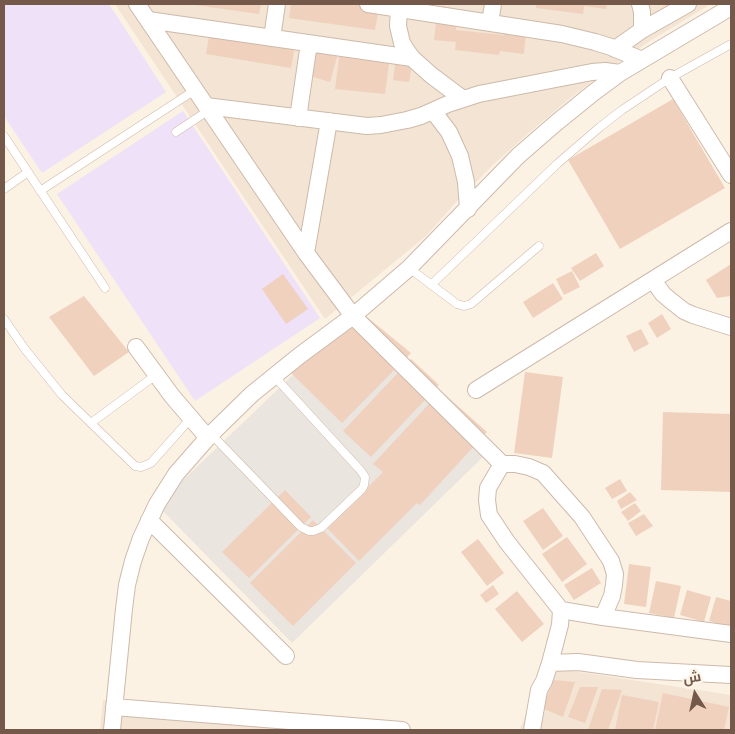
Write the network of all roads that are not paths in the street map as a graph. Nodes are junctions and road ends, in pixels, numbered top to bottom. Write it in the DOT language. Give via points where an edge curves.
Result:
graph roads {
  1 [pos="137,4"];
  2 [pos="277,4"];
  3 [pos="368,4"];
  4 [pos="493,4"];
  5 [pos="640,4"];
  6 [pos="688,4"];
  7 [pos="731,7"];
  8 [pos="399,8"];
  9 [pos="148,20"];
  10 [pos="490,23"];
  11 [pos="642,30"];
  12 [pos="272,38"];
  13 [pos="309,43"];
  14 [pos="731,44"];
  15 [pos="615,48"];
  16 [pos="412,58"];
  17 [pos="642,60"];
  18 [pos="620,73"];
  19 [pos="670,78"];
  20 [pos="195,90"];
  21 [pos="463,99"];
  22 [pos="208,108"];
  23 [pos="433,111"];
  24 [pos="298,118"];
  25 [pos="329,122"];
  26 [pos="176,132"];
  27 [pos="4,136"];
  28 [pos="28,172"];
  29 [pos="731,175"];
  30 [pos="4,189"];
  31 [pos="40,191"];
  32 [pos="468,209"];
  33 [pos="731,232"];
  34 [pos="539,246"];
  35 [pos="306,252"];
  36 [pos="409,268"];
  37 [pos="654,280"];
  38 [pos="431,285"];
  39 [pos="105,288"];
  40 [pos="353,316"];
  41 [pos="4,319"];
  42 [pos="731,328"];
  43 [pos="136,347"];
  44 [pos="156,375"];
  45 [pos="274,376"];
  46 [pos="476,390"];
  47 [pos="191,418"];
  48 [pos="91,423"];
  49 [pos="210,436"];
  50 [pos="502,464"];
  51 [pos="149,520"];
  52 [pos="561,610"];
  53 [pos="603,617"];
  54 [pos="731,634"];
  55 [pos="286,656"];
  56 [pos="550,662"];
  57 [pos="731,676"];
  58 [pos="114,707"];
  59 [pos="233,723"];
  60 [pos="112,730"];
  61 [pos="402,730"];
  62 [pos="532,730"];
  1 -- 9 [label="street"];
  2 -- 12 [label="street"];
  3 -- 8 [label="street"];
  4 -- 10 [label="street"];
  5 -- 11 [label="street"];
  6 -- 11 [label="street"];
  7 -- 17 [label="street"];
  8 -- 10 [label="street"];
  8 -- 16 [label="street" via="399,34"];
  9 -- 12 [label="street"];
  9 -- 20 [label="street"];
  10 -- 15 [label="street" via="562,34"];
  11 -- 15 [label="street"];
  12 -- 13 [label="street"];
  13 -- 16 [label="street"];
  13 -- 24 [label="street"];
  14 -- 19 [label="lane"];
  15 -- 17 [label="street"];
  16 -- 21 [label="street"];
  17 -- 18 [label="street"];
  18 -- 21 [label="street" via="592,72"];
  18 -- 32 [label="street" via="538,138"];
  19 -- 29 [label="street"];
  19 -- 38 [label="lane" via="578,145"];
  20 -- 22 [label="street"];
  20 -- 31 [label="lane"];
  21 -- 23 [label="street"];
  22 -- 24 [label="street"];
  22 -- 26 [label="lane"];
  22 -- 35 [label="street"];
  23 -- 25 [label="street" via="381,125"];
  23 -- 32 [label="street" via="449,132 460,156"];
  24 -- 25 [label="street"];
  25 -- 35 [label="street"];
  27 -- 28 [label="lane"];
  28 -- 30 [label="lane"];
  28 -- 31 [label="lane"];
  31 -- 39 [label="lane"];
  32 -- 36 [label="street"];
  33 -- 37 [label="street"];
  34 -- 38 [label="lane" via="468,305 460,306"];
  35 -- 40 [label="street"];
  36 -- 38 [label="lane"];
  36 -- 40 [label="street"];
  37 -- 42 [label="street" via="663,294 684,311"];
  37 -- 46 [label="street"];
  40 -- 45 [label="street"];
  40 -- 50 [label="street"];
  41 -- 48 [label="lane" via="62,395"];
  43 -- 44 [label="street"];
  44 -- 47 [label="street"];
  44 -- 48 [label="lane"];
  45 -- 49 [label="street"];
  45 -- 49 [label="lane" via="364,477 362,489 321,528 314,532 301,527"];
  47 -- 48 [label="lane" via="150,463 141,467 132,464"];
  47 -- 49 [label="street"];
  49 -- 51 [label="street" via="176,474"];
  50 -- 52 [label="street" via="488,488 489,515"];
  50 -- 53 [label="street" via="529,467 543,473 582,517 611,561 614,574 612,596"];
  51 -- 55 [label="street"];
  51 -- 58 [label="street" via="127,585"];
  52 -- 53 [label="street"];
  52 -- 56 [label="street"];
  53 -- 54 [label="street"];
  56 -- 57 [label="street"];
  56 -- 62 [label="street" via="538,690"];
  58 -- 59 [label="street"];
  58 -- 60 [label="street"];
  59 -- 61 [label="street"];
}
